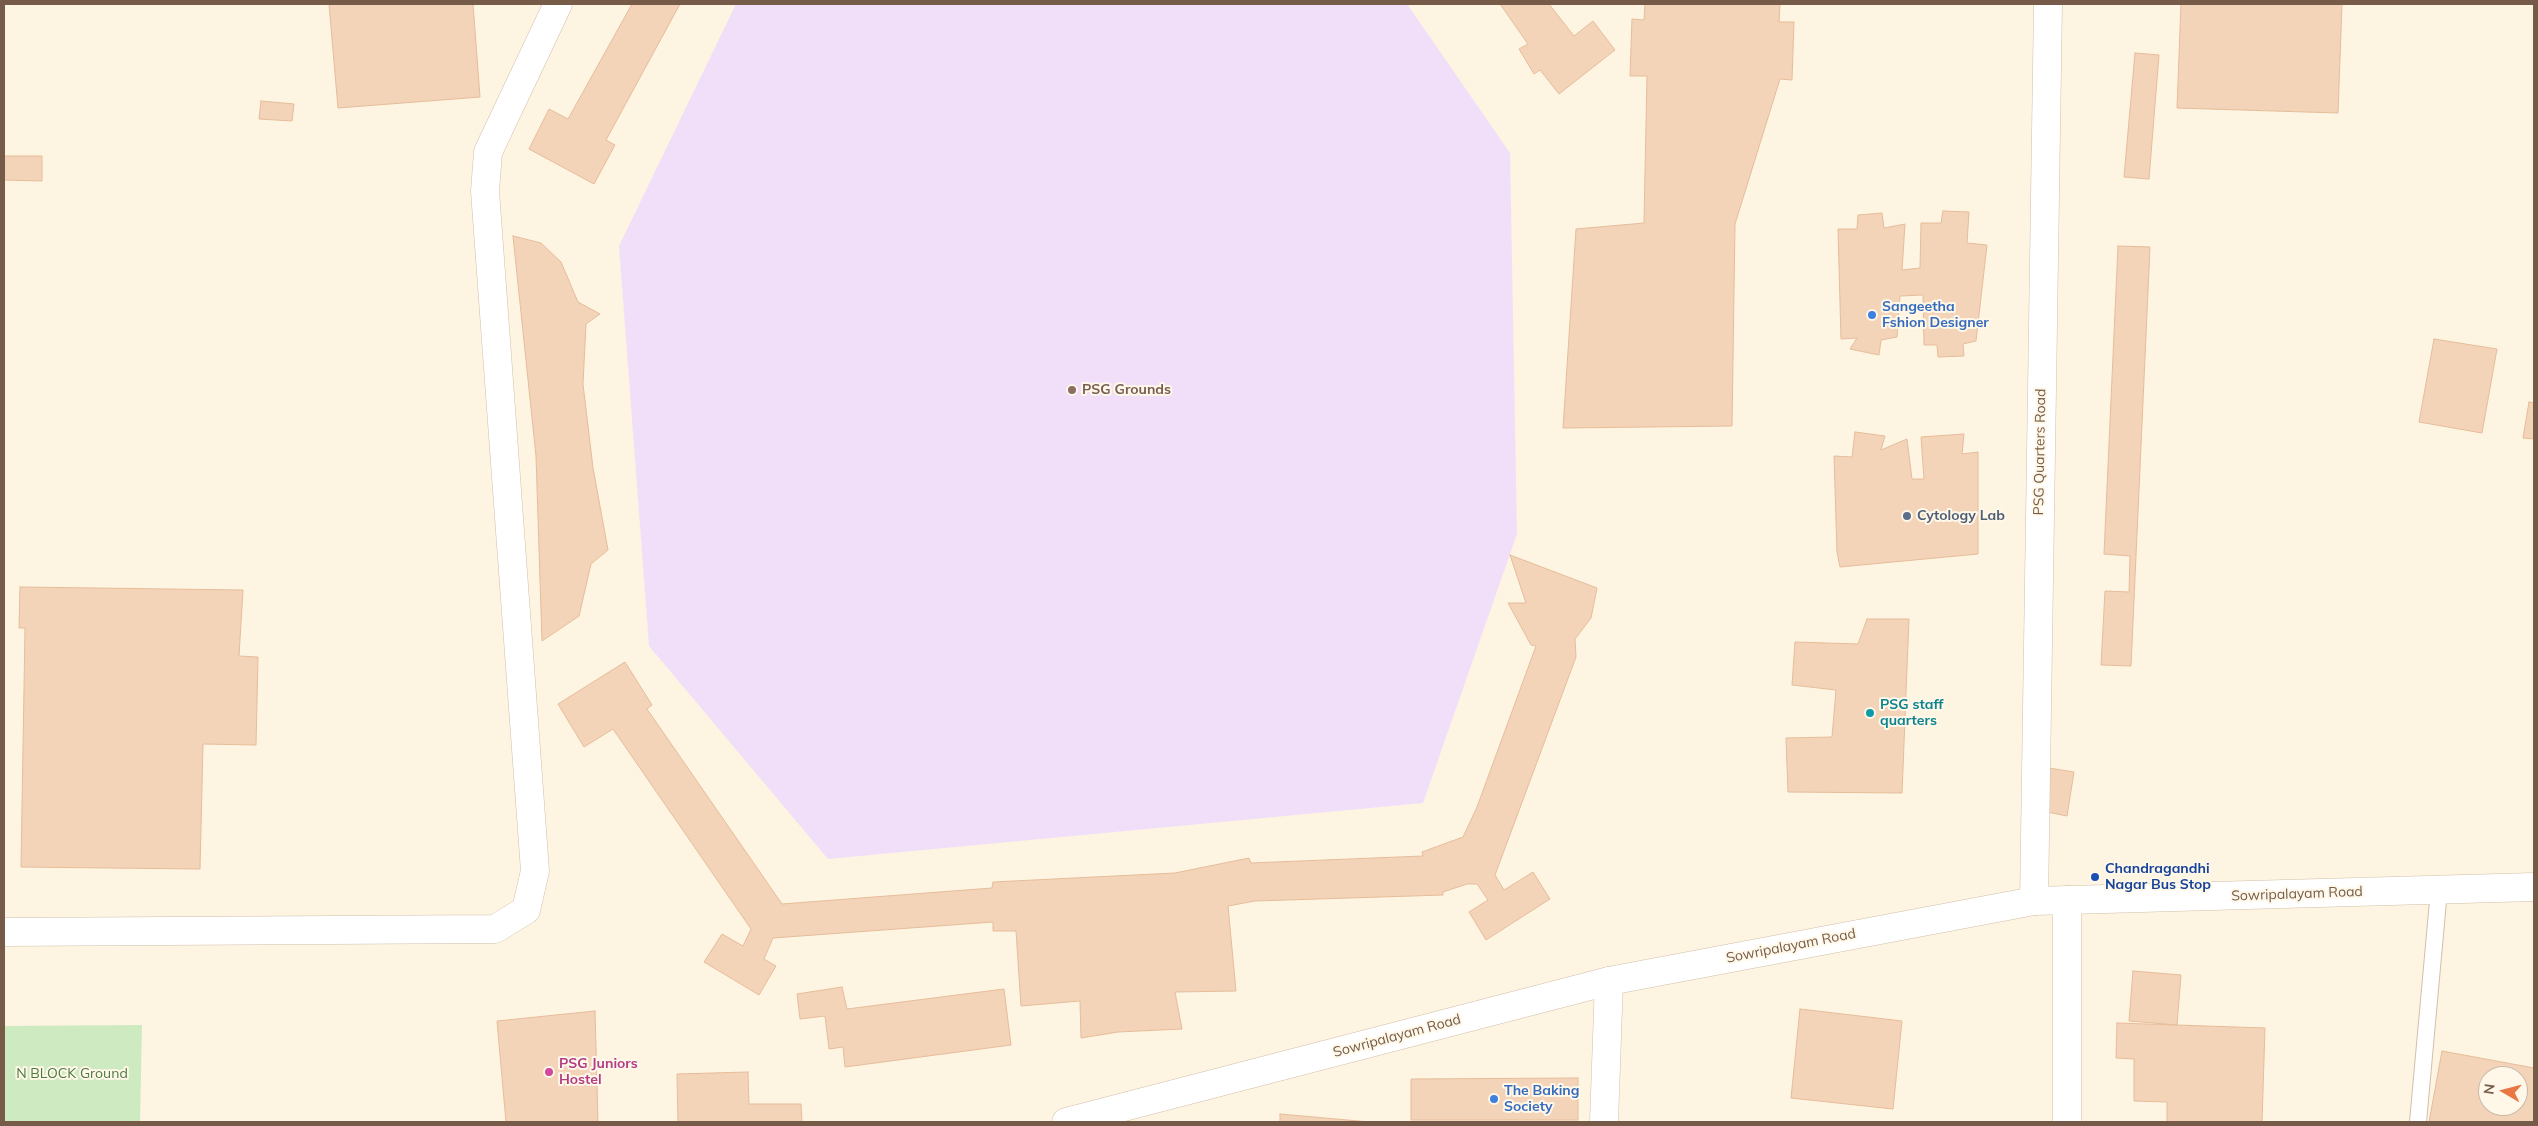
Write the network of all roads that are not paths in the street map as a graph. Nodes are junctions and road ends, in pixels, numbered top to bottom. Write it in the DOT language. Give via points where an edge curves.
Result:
graph roads {
  1 [pos="558,4"];
  2 [pos="2048,4"];
  3 [pos="2534,887"];
  4 [pos="2439,890"];
  5 [pos="2068,900"];
  6 [pos="2034,901"];
  7 [pos="4,932"];
  8 [pos="1608,981"];
  9 [pos="1066,1122"];
  10 [pos="1604,1122"];
  11 [pos="2068,1122"];
  12 [pos="2418,1122"];
  1 -- 7 [label="street" via="488,152 485,191 535,871 526,910 495,928"];
  2 -- 6 [label="street, PSG Quarters Road"];
  3 -- 4 [label="street, Sowripalayam Road"];
  4 -- 5 [label="street, Sowripalayam Road"];
  4 -- 12 [label="lane"];
  5 -- 6 [label="street, Sowripalayam Road"];
  5 -- 11 [label="street"];
  6 -- 8 [label="street, Sowripalayam Road"];
  8 -- 9 [label="street, Sowripalayam Road"];
  8 -- 10 [label="street"];
}
